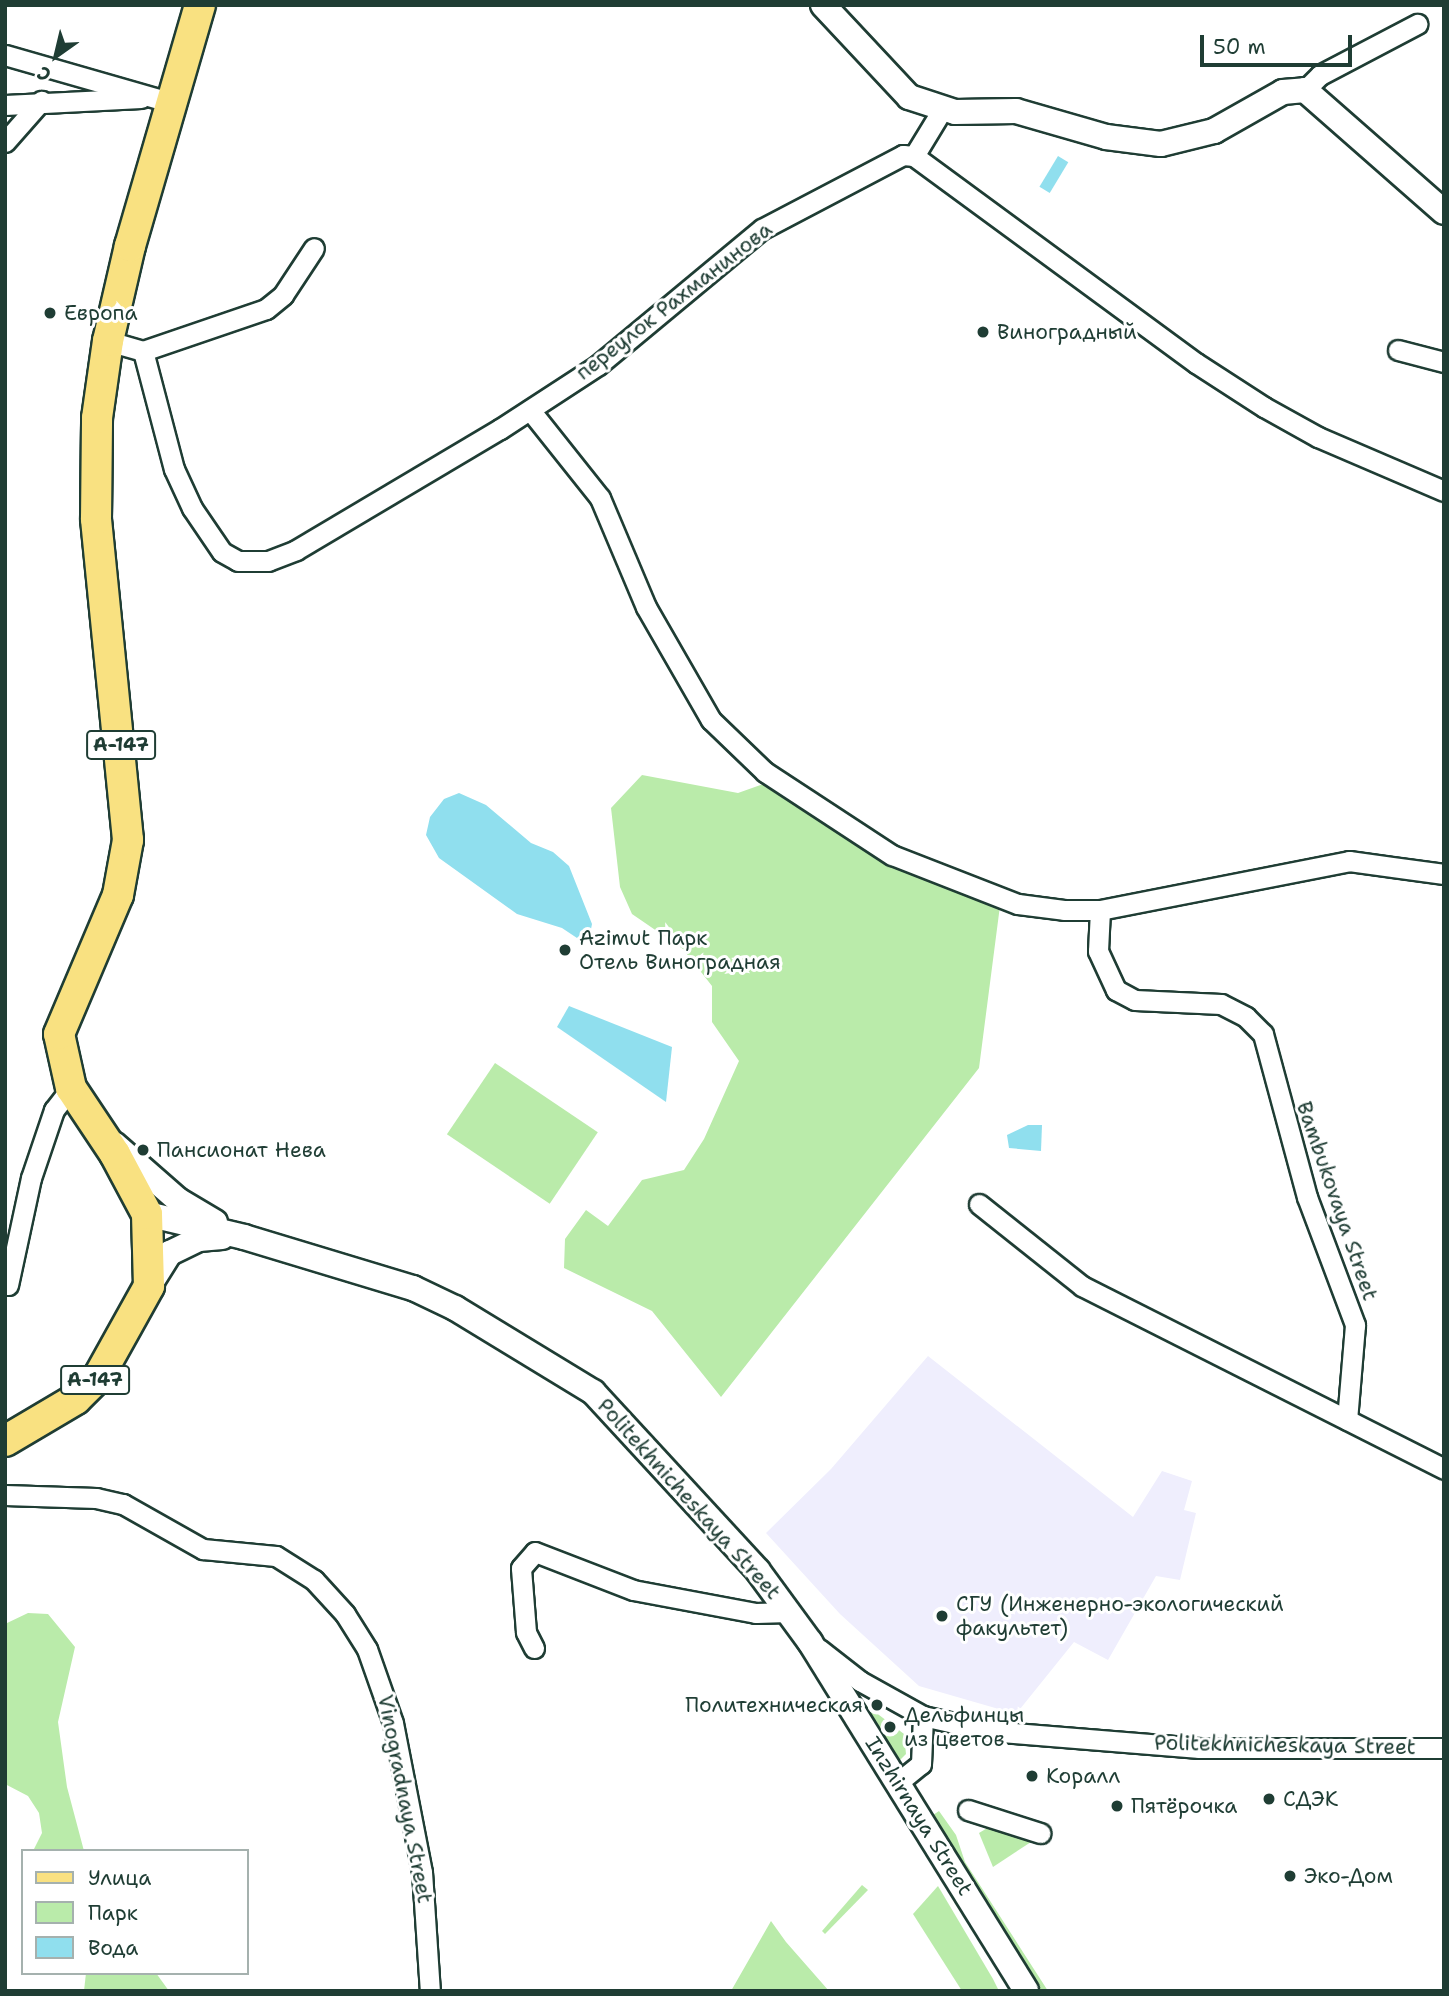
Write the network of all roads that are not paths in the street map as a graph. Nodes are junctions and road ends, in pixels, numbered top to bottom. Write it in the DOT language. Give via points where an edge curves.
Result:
graph roads {
  1 [pos="200,5"];
  2 [pos="823,5"];
  3 [pos="1417,24"];
  4 [pos="5,55"];
  5 [pos="1305,90"];
  6 [pos="162,100"];
  7 [pos="41,101"];
  8 [pos="5,105"];
  9 [pos="942,110"];
  10 [pos="5,142"];
  11 [pos="914,156"];
  12 [pos="1444,212"];
  13 [pos="314,248"];
  14 [pos="108,341"];
  15 [pos="1398,350"];
  16 [pos="143,351"];
  17 [pos="1444,362"];
  18 [pos="530,410"];
  19 [pos="1444,491"];
  20 [pos="1444,874"];
  21 [pos="1100,909"];
  22 [pos="71,1088"];
  23 [pos="96,1128"];
  24 [pos="979,1204"];
  25 [pos="146,1214"];
  26 [pos="244,1237"];
  27 [pos="8,1285"];
  28 [pos="149,1286"];
  29 [pos="1347,1420"];
  30 [pos="5,1441"];
  31 [pos="1444,1469"];
  32 [pos="5,1495"];
  33 [pos="788,1612"];
  34 [pos="810,1642"];
  35 [pos="534,1648"];
  36 [pos="923,1716"];
  37 [pos="1444,1748"];
  38 [pos="896,1784"];
  39 [pos="968,1810"];
  40 [pos="1040,1833"];
  41 [pos="430,1991"];
  42 [pos="1027,1991"];
  1 -- 6 [label="main road, А-147"];
  2 -- 9 [label="street" via="909,97"];
  3 -- 5 [label="street" via="1320,75"];
  4 -- 6 [label="street"];
  5 -- 9 [label="street" via="1283,92 1214,131 1161,144 1106,137 1016,111"];
  5 -- 12 [label="street"];
  6 -- 7 [label="street"];
  6 -- 14 [label="main road, А-147"];
  7 -- 8 [label="street"];
  7 -- 10 [label="street"];
  9 -- 11 [label="street"];
  11 -- 18 [label="street, переулок Рахманинова" via="892,157 762,229 598,365"];
  11 -- 19 [label="street" via="1253,399 1318,437"];
  13 -- 16 [label="street" via="283,295 266,309"];
  14 -- 16 [label="street"];
  14 -- 22 [label="main road, А-147" via="97,418 96,519 128,840 118,895 60,1034"];
  15 -- 17 [label="street"];
  16 -- 18 [label="street, переулок Рахманинова" via="174,470 191,508 222,552 238,561 268,561 296,550"];
  18 -- 21 [label="street" via="600,498 646,607 711,720 765,772 892,855 967,887 1018,904"];
  20 -- 21 [label="street" via="1349,861"];
  21 -- 29 [label="street, Bambukovaya Street" via="1098,951 1108,982 1116,990 1135,1000 1221,1004 1246,1017 1263,1034 1307,1197 1355,1325"];
  22 -- 23 [label="main road, А-147"];
  22 -- 27 [label="street" via="54,1110 31,1178"];
  23 -- 25 [label="main road, А-147"];
  23 -- 26 [label="street, А-147" via="178,1199"];
  24 -- 29 [label="street" via="1082,1286"];
  25 -- 26 [label="street"];
  25 -- 28 [label="main road, А-147"];
  26 -- 28 [label="street, А-147" via="199,1239 180,1247 160,1265"];
  26 -- 33 [label="street, Politekhnicheskaya Street" via="413,1288 455,1308 593,1392 758,1571"];
  28 -- 30 [label="main road, А-147" via="99,1376 76,1399"];
  29 -- 31 [label="street"];
  32 -- 41 [label="street, Vinogradnaya Street" via="110,1501 142,1513 204,1549 276,1556 314,1580 345,1614 367,1649 393,1723 422,1872"];
  33 -- 34 [label="street, Politekhnicheskaya Street"];
  33 -- 35 [label="street, Politekhnicheskaya Street" via="756,1613 633,1590 535,1552 521,1568 526,1632"];
  34 -- 36 [label="street, Politekhnicheskaya Street" via="860,1681"];
  34 -- 38 [label="street, Inzhirnaya Street"];
  36 -- 37 [label="street, Politekhnicheskaya Street" via="989,1731 1199,1748"];
  36 -- 38 [label="street" via="921,1764"];
  38 -- 42 [label="street, Inzhirnaya Street"];
  39 -- 40 [label="street"];
}
